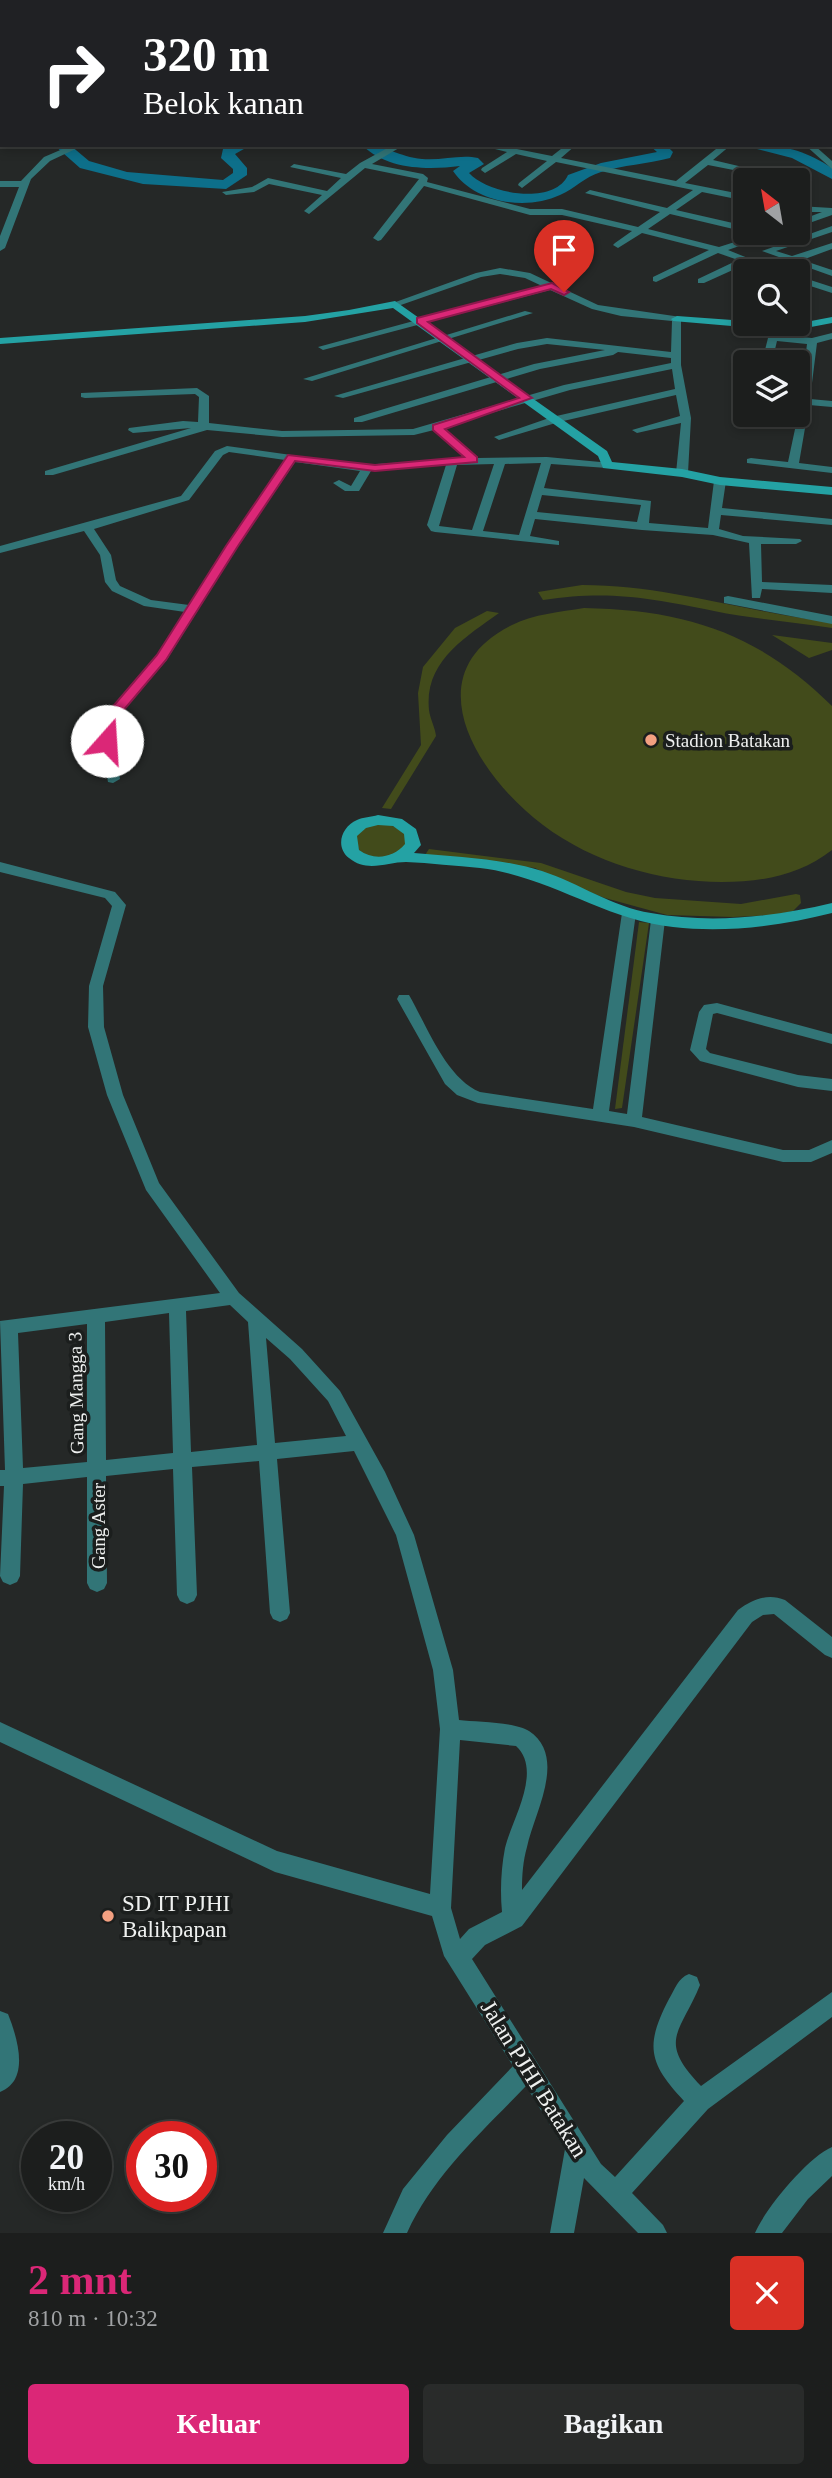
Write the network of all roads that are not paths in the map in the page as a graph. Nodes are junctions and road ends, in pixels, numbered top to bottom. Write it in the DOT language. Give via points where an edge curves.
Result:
graph roads {
  1 [pos="75,147"];
  2 [pos="396,147"];
  3 [pos="490,147"];
  4 [pos="521,147"];
  5 [pos="570,147"];
  6 [pos="725,147"];
  7 [pos="811,147"];
  8 [pos="512,153"];
  9 [pos="555,160"];
  10 [pos="708,162"];
  11 [pos="366,163"];
  12 [pos="832,166"];
  13 [pos="294,167"];
  14 [pos="734,168"];
  15 [pos="485,170"];
  16 [pos="636,175"];
  17 [pos="348,177"];
  18 [pos="626,182"];
  19 [pos="422,183"];
  20 [pos="26,184"];
  21 [pos="522,184"];
  22 [pos="678,184"];
  23 [pos="0,185"];
  24 [pos="702,188"];
  25 [pos="226,192"];
  26 [pos="590,193"];
  27 [pos="329,194"];
  28 [pos="733,195"];
  29 [pos="810,210"];
  30 [pos="309,211"];
  31 [pos="669,211"];
  32 [pos="832,211"];
  33 [pos="810,219"];
  34 [pos="733,226"];
  35 [pos="832,229"];
  36 [pos="640,230"];
  37 [pos="812,236"];
  38 [pos="377,238"];
  39 [pos="832,244"];
  40 [pos="618,245"];
  41 [pos="733,245"];
  42 [pos="0,248"];
  43 [pos="719,250"];
  44 [pos="739,259"];
  45 [pos="788,259"];
  46 [pos="794,259"];
  47 [pos="832,263"];
  48 [pos="733,266"];
  49 [pos="810,266"];
  50 [pos="818,269"];
  51 [pos="832,273"];
  52 [pos="656,279"];
  53 [pos="701,282"];
  54 [pos="810,283"];
  55 [pos="552,286"];
  56 [pos="832,290"];
  57 [pos="395,304"];
  58 [pos="528,313"];
  59 [pos="677,319"];
  60 [pos="832,320"];
  61 [pos="420,321"];
  62 [pos="733,323"];
  63 [pos="810,324"];
  64 [pos="832,336"];
  65 [pos="444,338"];
  66 [pos="0,341"];
  67 [pos="812,341"];
  68 [pos="323,347"];
  69 [pos="625,349"];
  70 [pos="769,350"];
  71 [pos="810,353"];
  72 [pos="473,358"];
  73 [pos="676,360"];
  74 [pos="500,378"];
  75 [pos="308,379"];
  76 [pos="617,391"];
  77 [pos="680,391"];
  78 [pos="85,395"];
  79 [pos="339,396"];
  80 [pos="527,398"];
  81 [pos="810,402"];
  82 [pos="832,404"];
  83 [pos="686,418"];
  84 [pos="556,419"];
  85 [pos="358,421"];
  86 [pos="205,427"];
  87 [pos="798,427"];
  88 [pos="437,428"];
  89 [pos="133,430"];
  90 [pos="637,430"];
  91 [pos="499,437"];
  92 [pos="292,458"];
  93 [pos="605,459"];
  94 [pos="473,460"];
  95 [pos="547,460"];
  96 [pos="455,461"];
  97 [pos="501,461"];
  98 [pos="751,461"];
  99 [pos="793,465"];
  100 [pos="367,468"];
  101 [pos="832,470"];
  102 [pos="49,473"];
  103 [pos="682,473"];
  104 [pos="720,481"];
  105 [pos="339,484"];
  106 [pos="537,491"];
  107 [pos="832,491"];
  108 [pos="715,511"];
  109 [pos="531,515"];
  110 [pos="832,522"];
  111 [pos="87,527"];
  112 [pos="642,527"];
  113 [pos="713,531"];
  114 [pos="476,534"];
  115 [pos="523,539"];
  116 [pos="755,541"];
  117 [pos="796,541"];
  118 [pos="555,543"];
  119 [pos="0,550"];
  120 [pos="758,585"];
  121 [pos="832,589"];
  122 [pos="728,600"];
  123 [pos="754,606"];
  124 [pos="194,610"];
  125 [pos="832,620"];
  126 [pos="113,779"];
  127 [pos="402,858"];
  128 [pos="0,867"];
  129 [pos="832,908"];
  130 [pos="629,914"];
  131 [pos="658,920"];
  132 [pos="404,999"];
  133 [pos="832,1039"];
  134 [pos="832,1085"];
  135 [pos="600,1116"];
  136 [pos="634,1121"];
  137 [pos="832,1146"];
  138 [pos="233,1298"];
  139 [pos="177,1306"];
  140 [pos="96,1315"];
  141 [pos="256,1316"];
  142 [pos="4,1327"];
  143 [pos="359,1443"];
  144 [pos="267,1453"];
  145 [pos="182,1461"];
  146 [pos="98,1469"];
  147 [pos="7,1478"];
  148 [pos="10,1576"];
  149 [pos="97,1583"];
  150 [pos="187,1595"];
  151 [pos="280,1613"];
  152 [pos="832,1648"];
  153 [pos="450,1729"];
  154 [pos="0,1732"];
  155 [pos="440,1908"];
  156 [pos="514,1918"];
  157 [pos="458,1958"];
  158 [pos="689,1985"];
  159 [pos="832,2003"];
  160 [pos="0,2022"];
  161 [pos="527,2069"];
  162 [pos="0,2081"];
  163 [pos="700,2101"];
  164 [pos="577,2149"];
  165 [pos="832,2159"];
  166 [pos="615,2194"];
  167 [pos="395,2233"];
  168 [pos="562,2233"];
  169 [pos="655,2233"];
  170 [pos="766,2233"];
  1 -- 20 [label="street" via="53,155"];
  2 -- 11 [label="street"];
  3 -- 8 [label="street"];
  4 -- 8 [label="street"];
  5 -- 9 [label="street"];
  6 -- 10 [label="street"];
  7 -- 12 [label="street"];
  8 -- 9 [label="street"];
  8 -- 15 [label="street"];
  9 -- 16 [label="street"];
  9 -- 21 [label="street"];
  10 -- 14 [label="street"];
  10 -- 22 [label="street"];
  11 -- 17 [label="street"];
  11 -- 19 [label="street" via="422,176"];
  13 -- 17 [label="street"];
  16 -- 18 [label="street"];
  16 -- 22 [label="street"];
  17 -- 27 [label="street"];
  19 -- 36 [label="street" via="530,212 562,212"];
  19 -- 38 [label="street"];
  20 -- 23 [label="street"];
  20 -- 42 [label="street"];
  22 -- 24 [label="street"];
  24 -- 28 [label="street"];
  24 -- 31 [label="street"];
  25 -- 27 [label="street" via="254,189 268,181"];
  26 -- 31 [label="street"];
  27 -- 30 [label="street"];
  29 -- 32 [label="street"];
  31 -- 34 [label="street"];
  31 -- 36 [label="street"];
  32 -- 33 [label="street"];
  35 -- 37 [label="street"];
  36 -- 40 [label="street"];
  36 -- 43 [label="street"];
  37 -- 39 [label="street"];
  37 -- 45 [label="street" via="767,251"];
  39 -- 46 [label="street"];
  41 -- 43 [label="street"];
  43 -- 44 [label="street"];
  43 -- 52 [label="street"];
  47 -- 50 [label="street"];
  48 -- 53 [label="street"];
  49 -- 50 [label="street"];
  50 -- 51 [label="street"];
  54 -- 56 [label="street"];
  55 -- 57 [label="street" via="513,272 489,272"];
  55 -- 59 [label="street" via="595,307"];
  55 -- 61 [label="street"];
  57 -- 61 [label="street"];
  57 -- 66 [label="street" via="315,320"];
  58 -- 65 [label="street"];
  59 -- 62 [label="street"];
  59 -- 73 [label="street"];
  60 -- 63 [label="street"];
  61 -- 65 [label="street"];
  61 -- 68 [label="street"];
  64 -- 67 [label="street"];
  65 -- 72 [label="street"];
  65 -- 75 [label="street"];
  67 -- 70 [label="street" via="771,338"];
  67 -- 71 [label="street"];
  69 -- 72 [label="street" via="547,341"];
  69 -- 73 [label="street"];
  69 -- 74 [label="street"];
  72 -- 74 [label="street"];
  72 -- 79 [label="street"];
  73 -- 76 [label="street"];
  73 -- 77 [label="street"];
  74 -- 80 [label="street"];
  74 -- 85 [label="street"];
  76 -- 77 [label="street"];
  76 -- 80 [label="street"];
  76 -- 84 [label="street"];
  77 -- 83 [label="street"];
  78 -- 86 [label="street" via="197,391 204,396"];
  80 -- 84 [label="street"];
  80 -- 88 [label="street"];
  81 -- 82 [label="street"];
  83 -- 90 [label="street"];
  83 -- 103 [label="street"];
  84 -- 91 [label="street"];
  84 -- 93 [label="street"];
  86 -- 88 [label="street" via="282,434"];
  86 -- 89 [label="street" via="183,424"];
  86 -- 102 [label="street"];
  87 -- 99 [label="street"];
  88 -- 94 [label="street"];
  92 -- 100 [label="street"];
  92 -- 111 [label="street" via="222,450 185,498"];
  92 -- 124 [label="street"];
  93 -- 95 [label="street"];
  93 -- 103 [label="street"];
  94 -- 96 [label="street"];
  94 -- 97 [label="street"];
  95 -- 97 [label="street"];
  95 -- 106 [label="street"];
  96 -- 100 [label="street"];
  96 -- 114 [label="street" via="433,525 439,531"];
  97 -- 114 [label="street"];
  98 -- 99 [label="street"];
  99 -- 101 [label="street"];
  100 -- 105 [label="street" via="355,489"];
  103 -- 104 [label="street"];
  104 -- 107 [label="street"];
  104 -- 108 [label="street"];
  106 -- 109 [label="street"];
  106 -- 112 [label="street" via="647,503"];
  108 -- 110 [label="street"];
  108 -- 113 [label="street"];
  109 -- 112 [label="street"];
  109 -- 115 [label="street"];
  111 -- 119 [label="street"];
  111 -- 124 [label="street" via="104,551 115,588 163,607"];
  112 -- 113 [label="street"];
  113 -- 116 [label="street"];
  114 -- 115 [label="street"];
  115 -- 118 [label="street"];
  116 -- 117 [label="street"];
  116 -- 120 [label="street"];
  120 -- 121 [label="street"];
  120 -- 123 [label="street"];
  122 -- 123 [label="street"];
  123 -- 125 [label="street"];
  124 -- 126 [label="street" via="162,657 115,711 107,741"];
  127 -- 130 [label="street" via="523,870"];
  128 -- 138 [label="street" via="110,895 119,905 96,986 96,1027 115,1095 152,1186"];
  129 -- 131 [label="street" via="733,923"];
  130 -- 131 [label="street"];
  130 -- 135 [label="street"];
  131 -- 136 [label="street"];
  132 -- 135 [label="street" via="450,1080 463,1091"];
  133 -- 134 [label="street" via="717,1008 706,1012 698,1050 705,1057"];
  135 -- 136 [label="street"];
  136 -- 137 [label="street" via="783,1156 811,1156"];
  138 -- 139 [label="street"];
  138 -- 141 [label="street"];
  139 -- 140 [label="street"];
  139 -- 145 [label="street"];
  140 -- 142 [label="street"];
  140 -- 146 [label="street, Gang Mangga 3"];
  141 -- 143 [label="street" via="334,1396"];
  141 -- 144 [label="street"];
  142 -- 147 [label="street"];
  143 -- 144 [label="street"];
  143 -- 153 [label="street" via="405,1535 443,1670"];
  144 -- 145 [label="street"];
  144 -- 151 [label="street"];
  145 -- 146 [label="street"];
  145 -- 150 [label="street"];
  146 -- 147 [label="street"];
  146 -- 149 [label="street, Gang Aster"];
  147 -- 148 [label="street"];
  152 -- 156 [label="street" via="778,1606 757,1607 746,1616"];
  153 -- 155 [label="street"];
  153 -- 156 [label="street" via="521,1737 535,1750 531,1804 517,1843 509,1887"];
  154 -- 155 [label="street" via="275,1861"];
  155 -- 157 [label="street, Jalan PJHI Batakan"];
  156 -- 157 [label="street" via="477,1937"];
  157 -- 161 [label="street, Jalan PJHI Batakan"];
  158 -- 163 [label="street" via="660,2047 674,2075"];
  159 -- 163 [label="street"];
  160 -- 162 [label="street" via="9,2057"];
  161 -- 164 [label="street, Jalan PJHI Batakan"];
  161 -- 167 [label="street" via="454,2143 411,2197"];
  163 -- 166 [label="street"];
  164 -- 166 [label="street, Jalan PJHI Batakan"];
  164 -- 168 [label="street"];
  165 -- 170 [label="street"];
  166 -- 169 [label="street, Jalan PJHI Batakan"];
}
